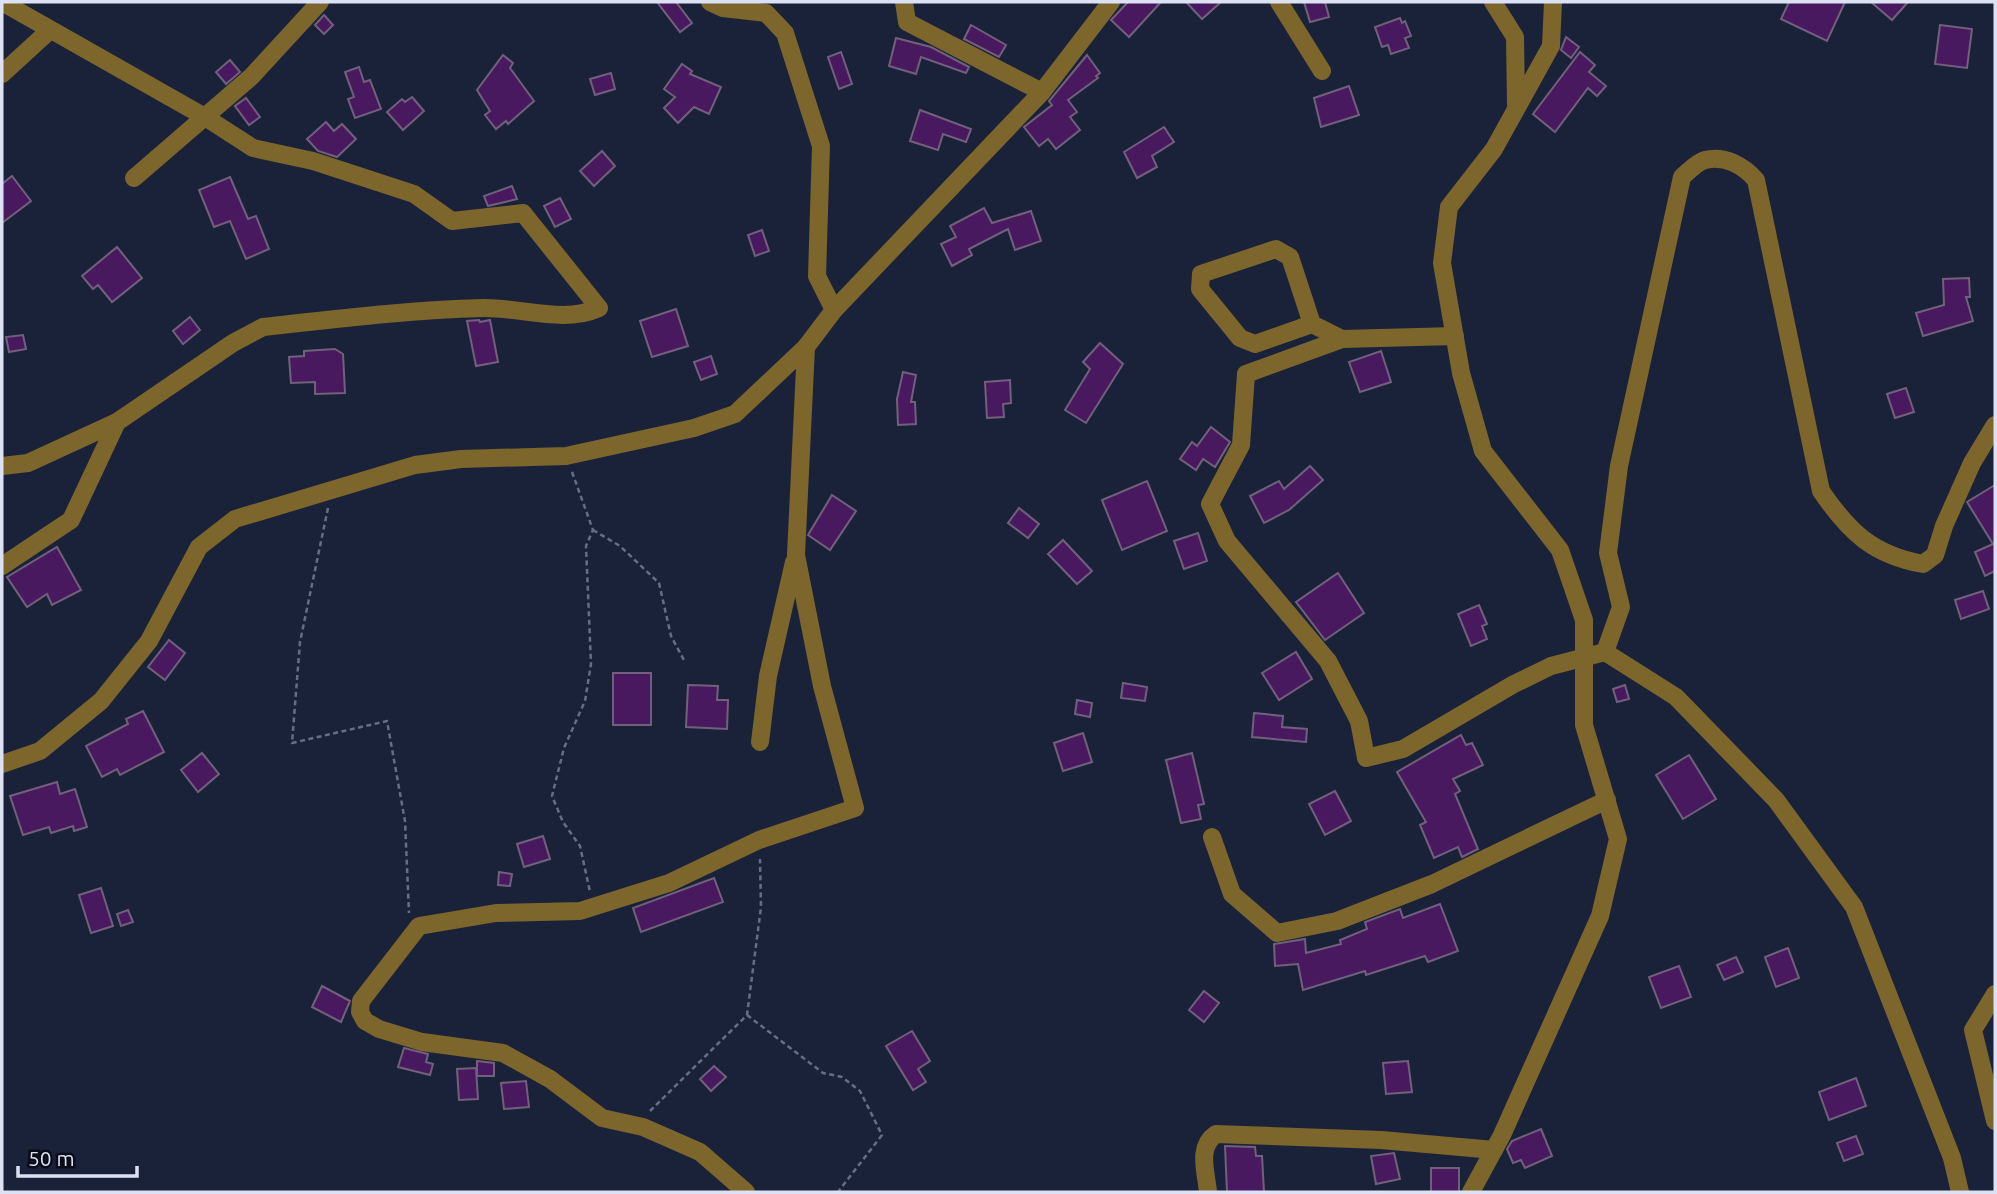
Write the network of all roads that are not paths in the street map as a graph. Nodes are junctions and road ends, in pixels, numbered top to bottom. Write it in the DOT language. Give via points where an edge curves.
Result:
graph roads {
  1 [pos="2,2"];
  2 [pos="320,2"];
  3 [pos="710,2"];
  4 [pos="904,2"];
  5 [pos="1111,2"];
  6 [pos="1279,2"];
  7 [pos="1493,2"];
  8 [pos="1553,2"];
  9 [pos="50,30"];
  10 [pos="1322,71"];
  11 [pos="2,74"];
  12 [pos="1042,92"];
  13 [pos="1516,104"];
  14 [pos="205,117"];
  15 [pos="135,178"];
  16 [pos="834,310"];
  17 [pos="1312,324"];
  18 [pos="1455,336"];
  19 [pos="1342,339"];
  20 [pos="806,347"];
  21 [pos="117,422"];
  22 [pos="1995,425"];
  23 [pos="2,466"];
  24 [pos="796,555"];
  25 [pos="2,566"];
  26 [pos="1605,652"];
  27 [pos="1584,659"];
  28 [pos="760,742"];
  29 [pos="2,764"];
  30 [pos="1606,800"];
  31 [pos="1212,837"];
  32 [pos="1995,993"];
  33 [pos="1995,1122"];
  34 [pos="1494,1150"];
  35 [pos="746,1192"];
  36 [pos="1208,1192"];
  37 [pos="1471,1192"];
  38 [pos="1959,1192"];
  1 -- 9 [label="street"];
  2 -- 14 [label="street" via="252,76"];
  3 -- 16 [label="street" via="766,13 785,33 821,146 817,276"];
  4 -- 12 [label="street" via="907,22"];
  5 -- 12 [label="street"];
  6 -- 10 [label="street"];
  7 -- 13 [label="street" via="1515,37"];
  8 -- 13 [label="street" via="1551,46"];
  9 -- 11 [label="street"];
  9 -- 14 [label="street"];
  12 -- 16 [label="street"];
  13 -- 18 [label="street" via="1494,149 1449,207 1442,263"];
  14 -- 15 [label="street"];
  14 -- 21 [label="street" via="253,148 313,161 414,194 452,221 523,213 599,308 571,315 484,308 263,327"];
  16 -- 20 [label="street"];
  17 -- 17 [label="street" via="1290,257 1276,248 1201,274 1200,289 1240,338 1255,344"];
  17 -- 19 [label="street"];
  18 -- 19 [label="street"];
  18 -- 27 [label="street" via="1483,451 1560,550 1584,620"];
  19 -- 27 [label="street" via="1246,374 1241,445 1210,504 1227,541 1328,661 1359,722 1367,758 1403,749 1551,666"];
  20 -- 24 [label="street"];
  20 -- 29 [label="street" via="735,414 694,428 566,456 415,465 235,519 199,547 149,640 100,701 40,751"];
  21 -- 23 [label="street" via="28,463"];
  21 -- 25 [label="street" via="71,520"];
  22 -- 26 [label="street" via="1972,463 1935,555 1923,564 1895,559 1844,526 1821,491 1756,180 1730,161 1704,160 1682,177 1619,466 1608,553 1621,607"];
  24 -- 28 [label="street" via="768,676"];
  24 -- 35 [label="street" via="822,686 855,808 759,840 669,883 580,911 496,913 419,926 361,1001 360,1012 379,1029 422,1042 503,1053 551,1079 603,1118 700,1152"];
  26 -- 27 [label="street"];
  26 -- 38 [label="street" via="1676,697 1776,800 1854,907 1952,1158"];
  27 -- 30 [label="street" via="1584,725"];
  30 -- 31 [label="street" via="1432,884 1337,921 1277,933 1232,894"];
  30 -- 34 [label="street" via="1618,839 1600,916"];
  32 -- 33 [label="street" via="1973,1030"];
  34 -- 36 [label="street" via="1216,1134 1204,1150"];
  34 -- 37 [label="street"];
}
